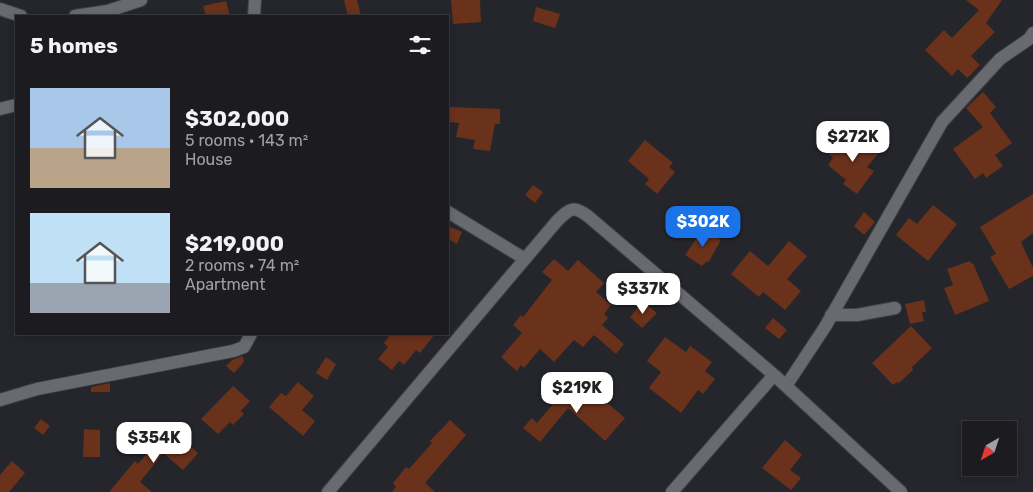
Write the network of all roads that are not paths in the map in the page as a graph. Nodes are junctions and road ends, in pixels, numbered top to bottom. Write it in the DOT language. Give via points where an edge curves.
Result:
graph roads {
  1 [pos="142,0"];
  2 [pos="256,0"];
  3 [pos="0,9"];
  4 [pos="18,15"];
  5 [pos="82,15"];
  6 [pos="254,15"];
  7 [pos="1033,33"];
  8 [pos="15,105"];
  9 [pos="0,109"];
  10 [pos="449,213"];
  11 [pos="525,259"];
  12 [pos="895,308"];
  13 [pos="831,315"];
  14 [pos="251,335"];
  15 [pos="774,375"];
  16 [pos="786,386"];
  17 [pos="0,400"];
  18 [pos="328,492"];
  19 [pos="672,492"];
  20 [pos="901,492"];
  1 -- 5 [label="street"];
  2 -- 6 [label="street"];
  3 -- 4 [label="street"];
  7 -- 13 [label="street" via="1000,59 942,122"];
  8 -- 9 [label="street"];
  10 -- 11 [label="street"];
  11 -- 15 [label="street" via="567,211 581,210"];
  11 -- 18 [label="street"];
  12 -- 13 [label="street" via="857,315"];
  13 -- 16 [label="street"];
  14 -- 17 [label="street" via="244,347 233,351 37,389"];
  15 -- 16 [label="street"];
  15 -- 19 [label="street"];
  16 -- 20 [label="street"];
}
